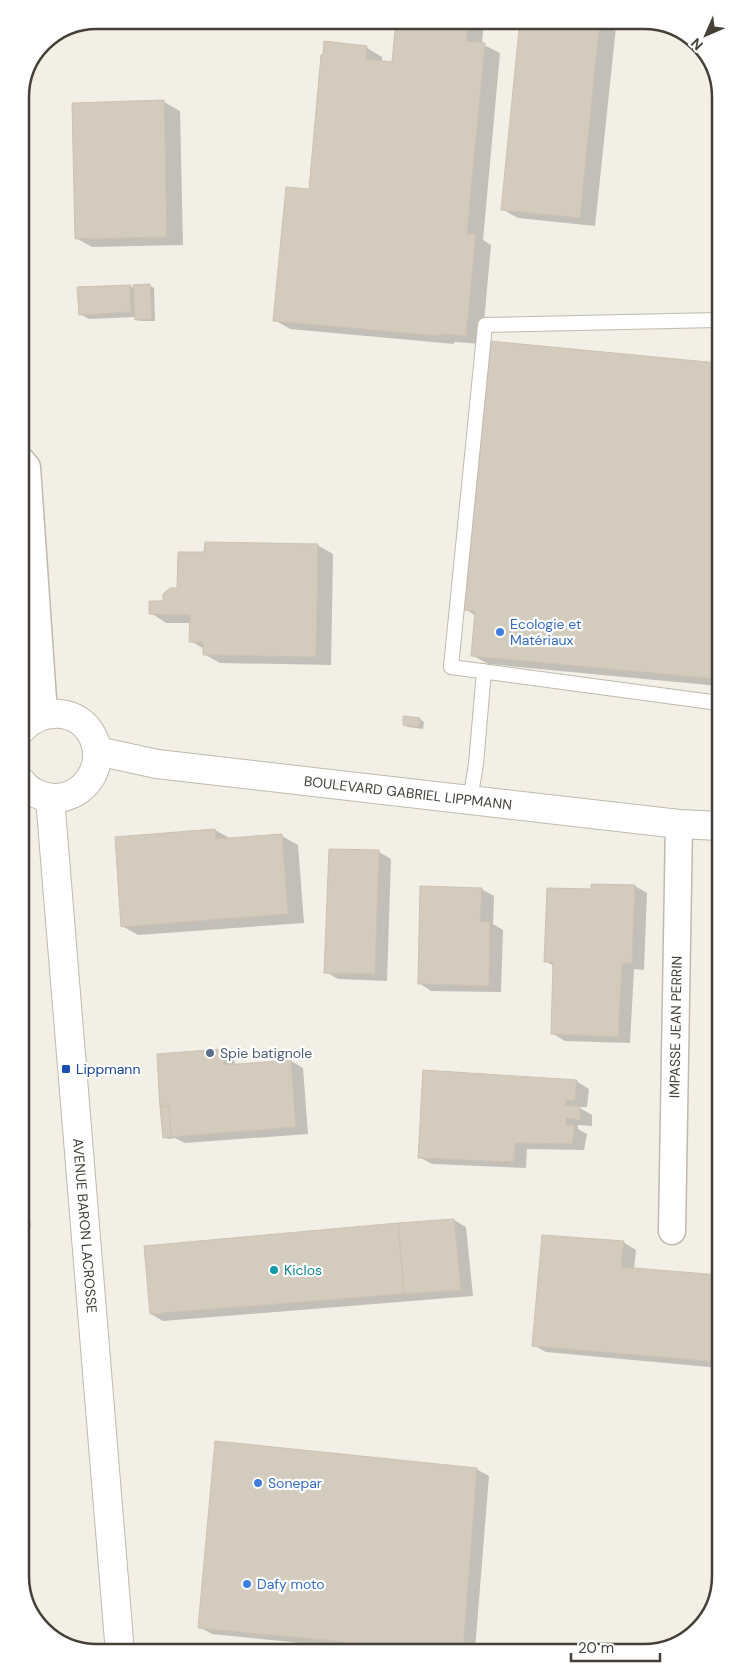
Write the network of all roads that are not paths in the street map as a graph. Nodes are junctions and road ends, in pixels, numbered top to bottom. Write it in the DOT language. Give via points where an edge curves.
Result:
graph roads {
  1 [pos="712,320"];
  2 [pos="29,552"];
  3 [pos="484,671"];
  4 [pos="712,702"];
  5 [pos="33,721"];
  6 [pos="97,751"];
  7 [pos="29,789"];
  8 [pos="50,798"];
  9 [pos="470,800"];
  10 [pos="679,824"];
  11 [pos="712,826"];
  12 [pos="672,1232"];
  13 [pos="119,1644"];
  1 -- 3 [label="lane" via="485,325 451,667"];
  2 -- 5 [label="street"];
  3 -- 4 [label="lane"];
  3 -- 9 [label="lane"];
  5 -- 6 [label="street" via="58,713 72,717 93,737"];
  6 -- 8 [label="street" via="92,776 84,786 74,793"];
  6 -- 9 [label="street, BOULEVARD GABRIEL LIPPMANN" via="157,764"];
  7 -- 8 [label="street"];
  8 -- 13 [label="street, AVENUE BARON LACROSSE"];
  9 -- 10 [label="street, BOULEVARD GABRIEL LIPPMANN"];
  10 -- 11 [label="street, BOULEVARD GABRIEL LIPPMANN"];
  10 -- 12 [label="street, IMPASSE JEAN PERRIN"];
}
